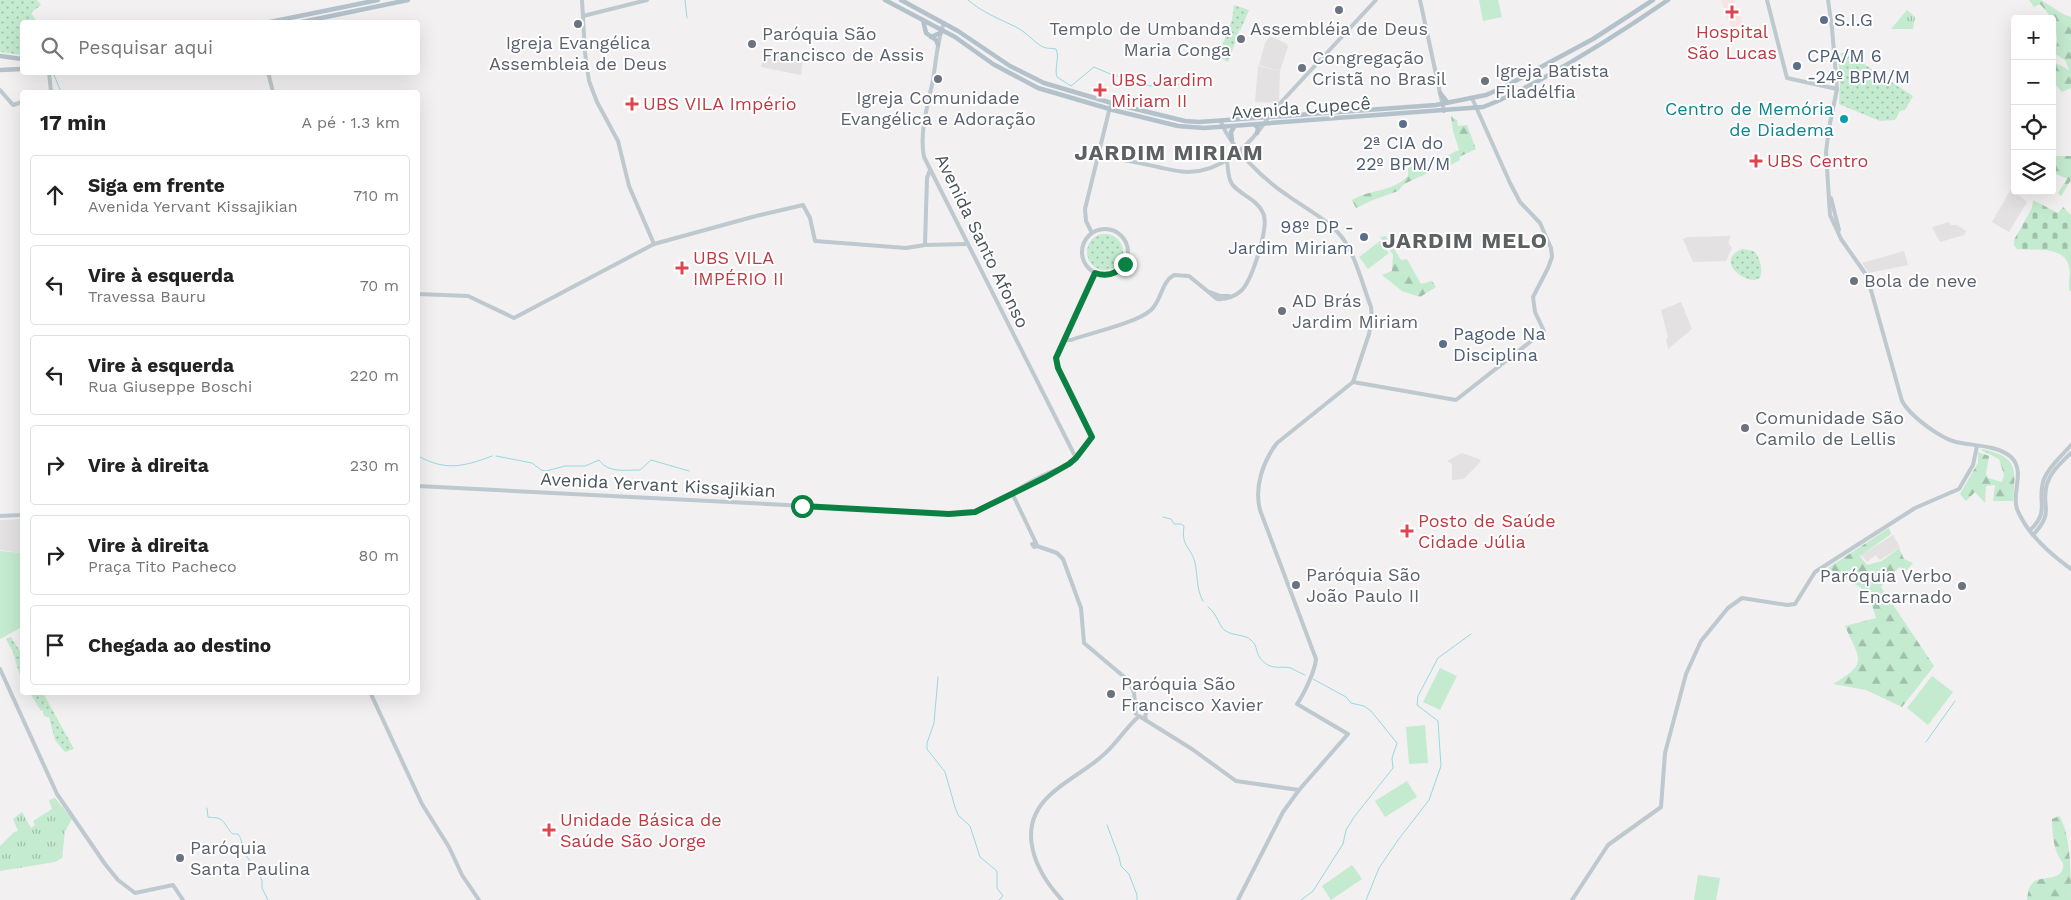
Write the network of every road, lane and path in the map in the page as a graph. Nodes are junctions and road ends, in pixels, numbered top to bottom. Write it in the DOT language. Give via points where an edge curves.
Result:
graph roads {
  1 [pos="378,0"];
  2 [pos="408,0"];
  3 [pos="582,0"];
  4 [pos="646,0"];
  5 [pos="886,0"];
  6 [pos="901,0"];
  7 [pos="1376,0"];
  8 [pos="1420,0"];
  9 [pos="1653,0"];
  10 [pos="1668,0"];
  11 [pos="1767,0"];
  12 [pos="1828,0"];
  13 [pos="362,2"];
  14 [pos="363,9"];
  15 [pos="583,16"];
  16 [pos="923,19"];
  17 [pos="279,20"];
  18 [pos="311,20"];
  19 [pos="944,23"];
  20 [pos="941,31"];
  21 [pos="1605,31"];
  22 [pos="931,37"];
  23 [pos="1613,37"];
  24 [pos="938,45"];
  25 [pos="0,56"];
  26 [pos="20,59"];
  27 [pos="20,69"];
  28 [pos="0,70"];
  29 [pos="49,75"];
  30 [pos="269,75"];
  31 [pos="0,90"];
  32 [pos="51,90"];
  33 [pos="272,90"];
  34 [pos="1838,90"];
  35 [pos="1440,94"];
  36 [pos="1472,98"];
  37 [pos="1111,102"];
  38 [pos="20,103"];
  39 [pos="1445,103"];
  40 [pos="1279,105"];
  41 [pos="1477,108"];
  42 [pos="1109,109"];
  43 [pos="1444,111"];
  44 [pos="1268,118"];
  45 [pos="1275,118"];
  46 [pos="1221,122"];
  47 [pos="1264,124"];
  48 [pos="1274,124"];
  49 [pos="1255,125"];
  50 [pos="1234,127"];
  51 [pos="1223,128"];
  52 [pos="1257,133"];
  53 [pos="1232,140"];
  54 [pos="1240,150"];
  55 [pos="1098,156"];
  56 [pos="1227,161"];
  57 [pos="930,170"];
  58 [pos="1829,194"];
  59 [pos="1830,214"];
  60 [pos="1836,222"];
  61 [pos="1092,233"];
  62 [pos="1841,239"];
  63 [pos="654,244"];
  64 [pos="966,244"];
  65 [pos="925,245"];
  66 [pos="1095,273"];
  67 [pos="420,294"];
  68 [pos="1064,340"];
  69 [pos="1352,382"];
  70 [pos="2071,445"];
  71 [pos="1977,446"];
  72 [pos="2071,453"];
  73 [pos="1076,458"];
  74 [pos="420,486"];
  75 [pos="1943,489"];
  76 [pos="1012,493"];
  77 [pos="1945,494"];
  78 [pos="20,515"];
  79 [pos="0,516"];
  80 [pos="2030,530"];
  81 [pos="2033,535"];
  82 [pos="2071,569"];
  83 [pos="0,669"];
  84 [pos="371,695"];
  85 [pos="1147,711"];
  86 [pos="1137,716"];
  87 [pos="1146,720"];
  88 [pos="1299,790"];
  89 [pos="183,900"];
  90 [pos="479,900"];
  91 [pos="1062,900"];
  92 [pos="1238,900"];
  93 [pos="1572,900"];
  1 -- 13 [label="main road"];
  2 -- 14 [label="main road"];
  3 -- 15 [label="street"];
  4 -- 15 [label="street"];
  5 -- 16 [label="main road, Avenida Cupecê"];
  6 -- 19 [label="main road, Avenida Cupecê"];
  7 -- 40 [label="street"];
  8 -- 35 [label="street"];
  9 -- 21 [label="main road, Avenida Cupecê"];
  10 -- 23 [label="main road, Avenida Cupecê"];
  11 -- 34 [label="street" via="1788,78"];
  12 -- 34 [label="street"];
  13 -- 14 [label="street"];
  13 -- 17 [label="main road"];
  14 -- 18 [label="main road"];
  15 -- 63 [label="street" via="585,53 592,88 618,141 630,186"];
  16 -- 20 [label="main road, Avenida Cupecê"];
  16 -- 22 [label="main road" via="925,31"];
  19 -- 20 [label="street, Avenida Santo Afonso"];
  19 -- 37 [label="main road, Avenida Cupecê" via="1026,75"];
  20 -- 22 [label="main road"];
  20 -- 24 [label="street, Avenida Santo Afonso"];
  20 -- 42 [label="main road, Avenida Cupecê" via="1038,88"];
  21 -- 23 [label="main road"];
  21 -- 36 [label="main road, Avenida Cupecê" via="1502,88"];
  22 -- 24 [label="main road"];
  23 -- 41 [label="main road, Avenida Cupecê" via="1512,95"];
  24 -- 57 [label="street, Avenida Santo Afonso" via="923,133 923,154"];
  25 -- 26 [label="main road"];
  27 -- 28 [label="main road"];
  29 -- 32 [label="street"];
  30 -- 33 [label="street"];
  31 -- 38 [label="street" via="13,105"];
  34 -- 58 [label="street" via="1826,147"];
  35 -- 39 [label="main road"];
  36 -- 39 [label="main road, Avenida Cupecê"];
  36 -- 41 [label="street"];
  37 -- 42 [label="street"];
  37 -- 46 [label="main road, Avenida Cupecê" via="1185,121"];
  39 -- 43 [label="street"];
  39 -- 45 [label="main road, Avenida Cupecê"];
  40 -- 44 [label="street"];
  40 -- 45 [label="street"];
  41 -- 43 [label="main road, Avenida Cupecê"];
  41 -- 69 [label="street" via="1520,202 1540,223 1551,248 1548,268 1533,295 1534,308 1544,331 1456,400"];
  42 -- 51 [label="main road, Avenida Cupecê" via="1186,127"];
  42 -- 55 [label="street"];
  43 -- 48 [label="main road, Avenida Cupecê"];
  44 -- 45 [label="main road, Avenida Cupecê"];
  44 -- 46 [label="main road, Avenida Cupecê"];
  44 -- 47 [label="street"];
  45 -- 48 [label="street"];
  46 -- 51 [label="street"];
  47 -- 48 [label="main road, Avenida Cupecê"];
  47 -- 49 [label="main road, Avenida Cupecê"];
  47 -- 52 [label="street"];
  49 -- 50 [label="main road, Avenida Cupecê"];
  49 -- 52 [label="main road"];
  50 -- 51 [label="main road, Avenida Cupecê"];
  50 -- 53 [label="main road"];
  51 -- 53 [label="street"];
  52 -- 54 [label="street"];
  53 -- 54 [label="street"];
  54 -- 56 [label="street"];
  54 -- 69 [label="street" via="1257,170 1284,194 1325,222 1348,247 1371,307 1372,318 1370,334"];
  55 -- 56 [label="street" via="1187,172 1206,170"];
  55 -- 61 [label="street" via="1085,212"];
  56 -- 68 [label="street" via="1230,183 1259,207 1265,222 1249,279 1241,290 1221,300 1212,297 1189,276 1174,275 1166,283 1157,303 1146,314"];
  57 -- 64 [label="street, Avenida Santo Afonso"];
  57 -- 65 [label="street"];
  58 -- 59 [label="street"];
  58 -- 60 [label="street"];
  59 -- 60 [label="street"];
  59 -- 62 [label="street"];
  60 -- 62 [label="street"];
  61 -- 66 [label="street" via="1085,241 1082,255 1087,267"];
  61 -- 66 [label="street" via="1104,228 1114,230 1123,236 1128,247 1127,260 1119,271 1107,275"];
  62 -- 71 [label="street" via="1867,276 1904,404 1938,434"];
  63 -- 65 [label="street" via="803,205 810,218 815,241 906,248"];
  63 -- 67 [label="street" via="517,317 510,317 468,296"];
  64 -- 65 [label="street"];
  64 -- 73 [label="street, Avenida Santo Afonso"];
  66 -- 68 [label="street"];
  68 -- 73 [label="street, Avenida Yervant Kissajikian" via="1056,360 1058,368 1092,437"];
  69 -- 88 [label="street" via="1276,443 1264,465 1258,489 1260,510 1316,659 1305,690 1296,704 1348,734"];
  70 -- 80 [label="street" via="2047,473 2042,492 2043,512"];
  71 -- 77 [label="street" via="1973,465 1961,488"];
  71 -- 80 [label="street" via="2000,451 2014,460 2018,474 2016,506"];
  72 -- 81 [label="street" via="2049,478 2045,518"];
  73 -- 76 [label="street, Avenida Yervant Kissajikian"];
  74 -- 76 [label="street, Avenida Yervant Kissajikian" via="949,514 975,512"];
  75 -- 77 [label="street"];
  76 -- 86 [label="street" via="1036,544 1057,552 1063,559 1081,608 1084,644 1129,681"];
  77 -- 93 [label="street" via="1915,508 1816,572 1795,604 1742,598 1708,631 1686,674 1666,747 1660,808 1608,845"];
  78 -- 79 [label="street"];
  80 -- 81 [label="street"];
  81 -- 82 [label="street"];
  83 -- 89 [label="street" via="57,794 105,864 135,893 173,885"];
  84 -- 90 [label="street" via="422,804"];
  85 -- 87 [label="street"];
  86 -- 87 [label="street"];
  86 -- 91 [label="street" via="1105,754 1056,790 1038,809 1032,830 1034,857 1044,879"];
  87 -- 88 [label="street" via="1236,780"];
  88 -- 92 [label="street" via="1279,818"];
}
